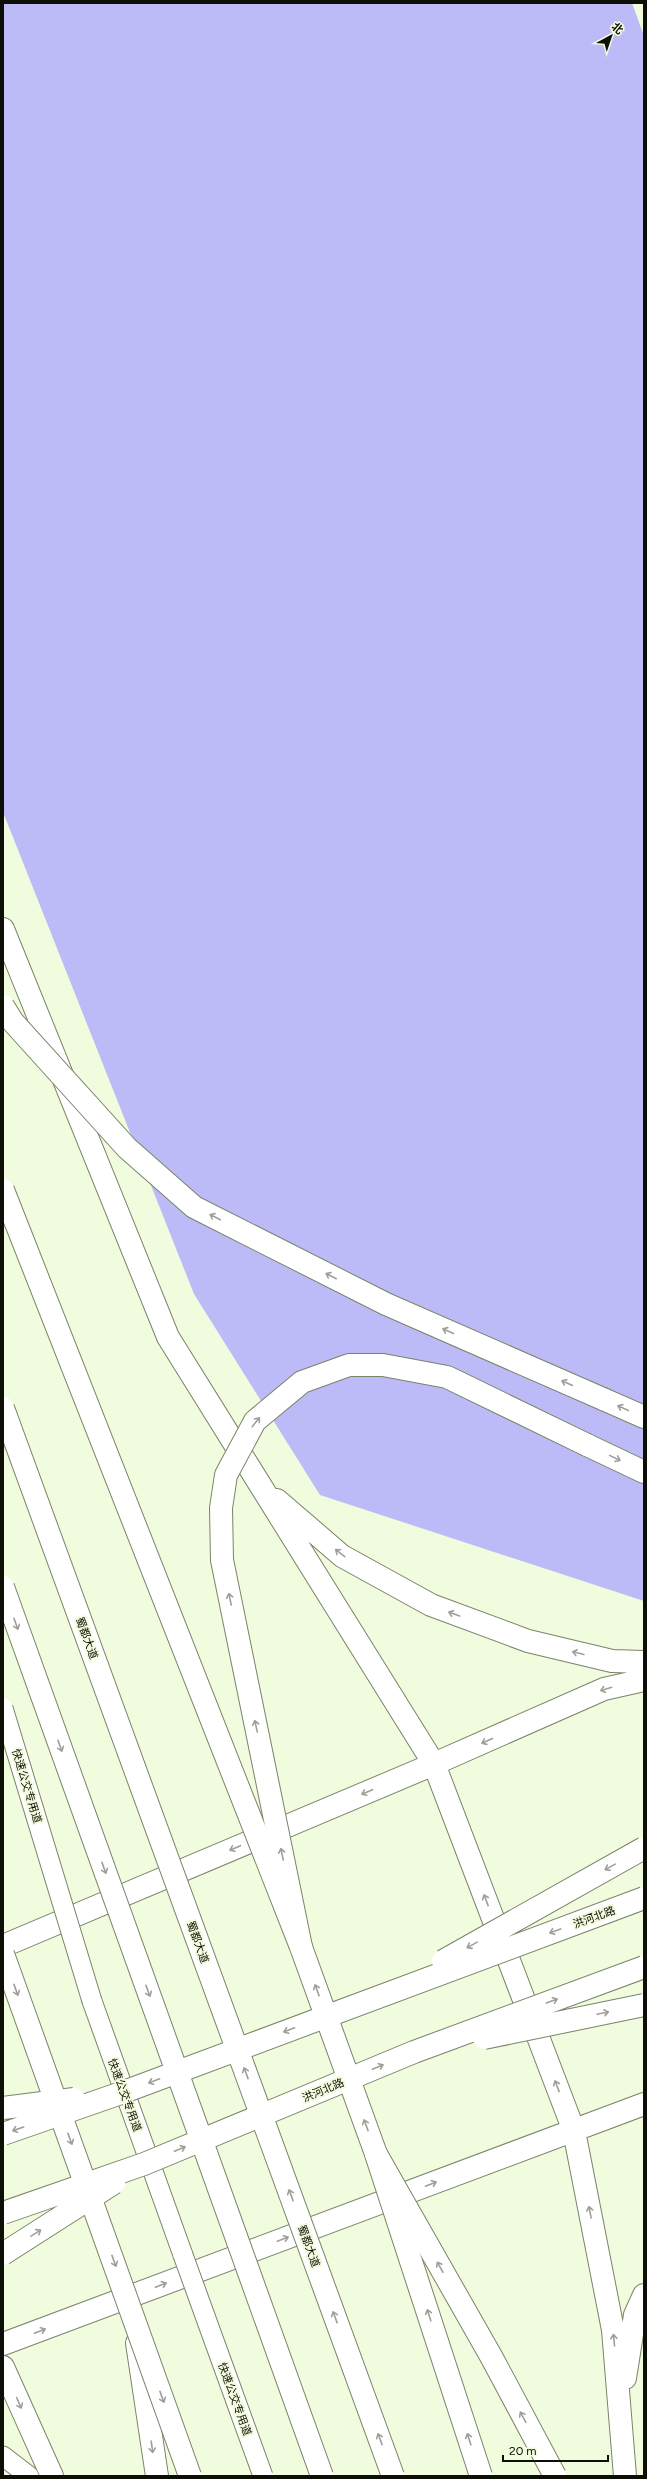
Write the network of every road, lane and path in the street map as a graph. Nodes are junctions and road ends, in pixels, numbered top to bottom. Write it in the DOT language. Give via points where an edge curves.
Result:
graph roads {
  1 [pos="3,929"];
  2 [pos="3,1006"];
  3 [pos="3,1190"];
  4 [pos="3,1408"];
  5 [pos="644,1417"];
  6 [pos="644,1472"];
  7 [pos="260,1486"];
  8 [pos="3,1587"];
  9 [pos="644,1662"];
  10 [pos="644,1680"];
  11 [pos="3,1708"];
  12 [pos="434,1764"];
  13 [pos="644,1848"];
  14 [pos="644,1898"];
  15 [pos="3,1946"];
  16 [pos="301,1947"];
  17 [pos="3,1954"];
  18 [pos="644,1967"];
  19 [pos="386,1993"];
  20 [pos="644,2005"];
  21 [pos="414,2052"];
  22 [pos="121,2093"];
  23 [pos="644,2104"];
  24 [pos="3,2108"];
  25 [pos="574,2131"];
  26 [pos="3,2134"];
  27 [pos="376,2154"];
  28 [pos="144,2164"];
  29 [pos="3,2213"];
  30 [pos="3,2254"];
  31 [pos="644,2295"];
  32 [pos="132,2312"];
  33 [pos="3,2344"];
  34 [pos="3,2367"];
  35 [pos="620,2411"];
  36 [pos="3,2456"];
  37 [pos="29,2476"];
  38 [pos="52,2476"];
  39 [pos="157,2476"];
  40 [pos="190,2476"];
  41 [pos="263,2476"];
  42 [pos="322,2476"];
  43 [pos="393,2476"];
  44 [pos="481,2476"];
  45 [pos="555,2476"];
  46 [pos="626,2476"];
  1 -- 7 [label="main road" via="168,1337"];
  5 -- 2 [label="main road, one-way, bridge" via="386,1304 194,1207 127,1148 13,1022"];
  3 -- 16 [label="main road, bridge"];
  43 -- 4 [label="main road, 蜀都大道, one-way, bridge"];
  16 -- 6 [label="main road, one-way, bridge" via="222,1560 221,1508 226,1475 255,1421 302,1382 349,1364 383,1365 447,1377"];
  9 -- 7 [label="main road, one-way" via="612,1661 528,1641 431,1605 342,1556"];
  7 -- 12 [label="main road"];
  8 -- 42 [label="main road, one-way, bridge"];
  10 -- 12 [label="main road, one-way" via="604,1689"];
  11 -- 41 [label="lane, 快速公交专用道, bridge" via="92,2001"];
  12 -- 15 [label="main road, one-way"];
  25 -- 12 [label="main road, one-way"];
  13 -- 19 [label="main road, one-way, bridge"];
  14 -- 19 [label="main road, 洪河北路, one-way, bridge"];
  27 -- 16 [label="main road, one-way, bridge"];
  17 -- 32 [label="main road, one-way, bridge"];
  21 -- 18 [label="main road, 洪河北路, one-way, bridge"];
  19 -- 22 [label="main road, 洪河北路, one-way, bridge"];
  21 -- 20 [label="main road, one-way, bridge"];
  28 -- 21 [label="main road, 洪河北路, one-way, bridge"];
  22 -- 24 [label="main road, bridge"];
  22 -- 26 [label="main road, 洪河北路, one-way, bridge"];
  23 -- 25 [label="main road"];
  33 -- 25 [label="main road, one-way"];
  35 -- 25 [label="main road, one-way" via="613,2330"];
  44 -- 27 [label="main road, one-way, bridge"];
  45 -- 27 [label="main road, one-way, bridge" via="492,2358"];
  28 -- 29 [label="main road, 洪河北路, bridge"];
  30 -- 28 [label="main road, one-way, bridge"];
  31 -- 35 [label="main road" via="636,2315"];
  32 -- 39 [label="main road, one-way, bridge"];
  32 -- 40 [label="main road, one-way, bridge"];
  34 -- 38 [label="main road, one-way"];
  35 -- 46 [label="main road"];
  36 -- 37 [label="lane"];
}
